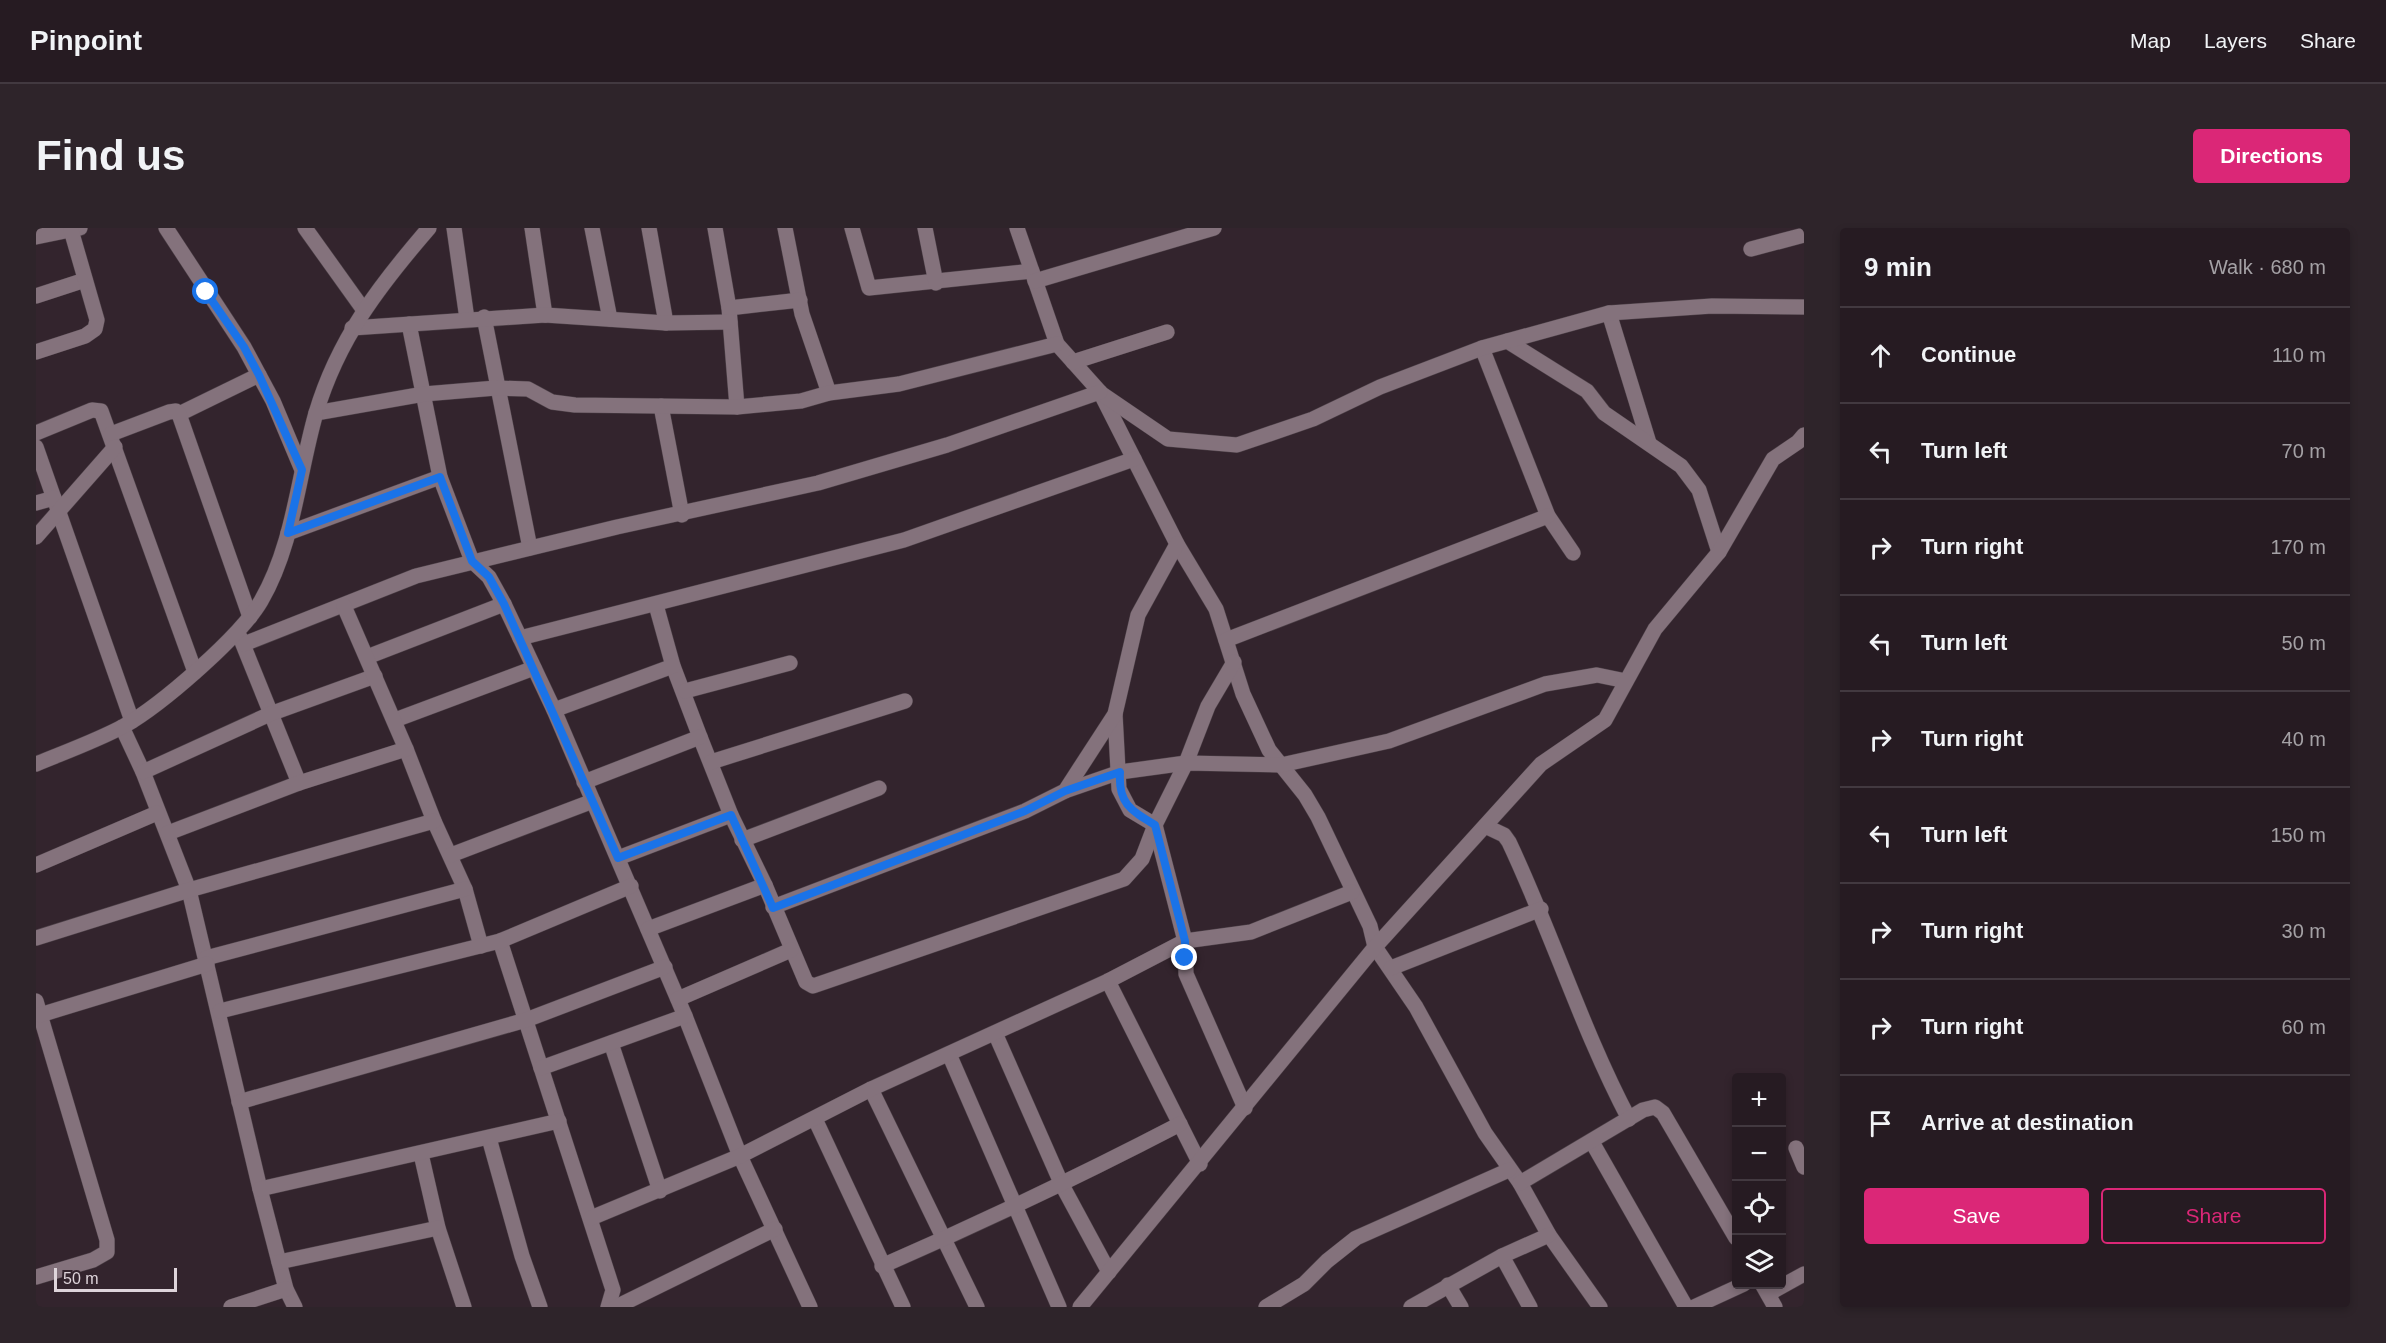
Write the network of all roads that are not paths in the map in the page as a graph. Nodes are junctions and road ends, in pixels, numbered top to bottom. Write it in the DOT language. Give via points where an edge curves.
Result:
graph roads {
  1 [pos="166,228"];
  2 [pos="305,228"];
  3 [pos="429,228"];
  4 [pos="454,228"];
  5 [pos="532,228"];
  6 [pos="592,228"];
  7 [pos="649,228"];
  8 [pos="715,228"];
  9 [pos="785,228"];
  10 [pos="852,228"];
  11 [pos="925,228"];
  12 [pos="1017,228"];
  13 [pos="1214,228"];
  14 [pos="70,229"];
  15 [pos="1804,235"];
  16 [pos="36,237"];
  17 [pos="1752,249"];
  18 [pos="1034,276"];
  19 [pos="86,280"];
  20 [pos="936,283"];
  21 [pos="36,296"];
  22 [pos="800,300"];
  23 [pos="1804,307"];
  24 [pos="363,309"];
  25 [pos="1609,313"];
  26 [pos="545,315"];
  27 [pos="730,315"];
  28 [pos="484,317"];
  29 [pos="467,319"];
  30 [pos="610,319"];
  31 [pos="666,323"];
  32 [pos="409,324"];
  33 [pos="352,328"];
  34 [pos="1167,332"];
  35 [pos="1507,341"];
  36 [pos="1057,344"];
  37 [pos="1482,348"];
  38 [pos="36,352"];
  39 [pos="1074,362"];
  40 [pos="259,375"];
  41 [pos="496,388"];
  42 [pos="1100,392"];
  43 [pos="829,393"];
  44 [pos="424,394"];
  45 [pos="661,406"];
  46 [pos="737,407"];
  47 [pos="316,413"];
  48 [pos="179,414"];
  49 [pos="36,433"];
  50 [pos="1804,435"];
  51 [pos="113,440"];
  52 [pos="1649,443"];
  53 [pos="36,447"];
  54 [pos="1134,459"];
  55 [pos="302,470"];
  56 [pos="440,477"];
  57 [pos="36,503"];
  58 [pos="57,505"];
  59 [pos="682,515"];
  60 [pos="1548,516"];
  61 [pos="288,533"];
  62 [pos="36,537"];
  63 [pos="1177,544"];
  64 [pos="530,548"];
  65 [pos="1719,552"];
  66 [pos="1573,553"];
  67 [pos="472,561"];
  68 [pos="504,604"];
  69 [pos="656,605"];
  70 [pos="344,606"];
  71 [pos="250,617"];
  72 [pos="240,638"];
  73 [pos="520,638"];
  74 [pos="1226,640"];
  75 [pos="367,657"];
  76 [pos="1234,662"];
  77 [pos="790,663"];
  78 [pos="673,666"];
  79 [pos="534,668"];
  80 [pos="195,672"];
  81 [pos="375,676"];
  82 [pos="1626,681"];
  83 [pos="685,691"];
  84 [pos="904,701"];
  85 [pos="554,711"];
  86 [pos="270,714"];
  87 [pos="1115,714"];
  88 [pos="395,720"];
  89 [pos="127,724"];
  90 [pos="700,737"];
  91 [pos="406,749"];
  92 [pos="711,762"];
  93 [pos="1186,763"];
  94 [pos="36,764"];
  95 [pos="1281,765"];
  96 [pos="143,772"];
  97 [pos="1120,772"];
  98 [pos="584,782"];
  99 [pos="299,783"];
  100 [pos="879,788"];
  101 [pos="1065,791"];
  102 [pos="593,801"];
  103 [pos="158,813"];
  104 [pos="731,815"];
  105 [pos="434,821"];
  106 [pos="1155,825"];
  107 [pos="1485,826"];
  108 [pos="168,833"];
  109 [pos="742,840"];
  110 [pos="451,855"];
  111 [pos="618,858"];
  112 [pos="36,865"];
  113 [pos="765,885"];
  114 [pos="630,886"];
  115 [pos="465,889"];
  116 [pos="189,890"];
  117 [pos="1352,892"];
  118 [pos="773,908"];
  119 [pos="1541,909"];
  120 [pos="648,929"];
  121 [pos="36,938"];
  122 [pos="500,941"];
  123 [pos="1185,941"];
  124 [pos="481,946"];
  125 [pos="1375,947"];
  126 [pos="790,950"];
  127 [pos="206,961"];
  128 [pos="664,967"];
  129 [pos="1391,968"];
  130 [pos="1108,981"];
  131 [pos="678,999"];
  132 [pos="38,1008"];
  133 [pos="219,1011"];
  134 [pos="685,1016"];
  135 [pos="526,1020"];
  136 [pos="995,1033"];
  137 [pos="611,1043"];
  138 [pos="949,1054"];
  139 [pos="541,1068"];
  140 [pos="871,1089"];
  141 [pos="239,1102"];
  142 [pos="1245,1108"];
  143 [pos="815,1119"];
  144 [pos="1629,1119"];
  145 [pos="559,1121"];
  146 [pos="1180,1124"];
  147 [pos="489,1138"];
  148 [pos="1592,1142"];
  149 [pos="1796,1149"];
  150 [pos="421,1154"];
  151 [pos="740,1156"];
  152 [pos="1200,1164"];
  153 [pos="1804,1167"];
  154 [pos="1509,1170"];
  155 [pos="1520,1183"];
  156 [pos="1062,1185"];
  157 [pos="260,1189"];
  158 [pos="660,1191"];
  159 [pos="1014,1204"];
  160 [pos="591,1218"];
  161 [pos="438,1228"];
  162 [pos="775,1228"];
  163 [pos="1549,1235"];
  164 [pos="1735,1235"];
  165 [pos="942,1240"];
  166 [pos="1502,1256"];
  167 [pos="279,1262"];
  168 [pos="882,1266"];
  169 [pos="1109,1272"];
  170 [pos="1804,1274"];
  171 [pos="36,1277"];
  172 [pos="1448,1285"];
  173 [pos="286,1289"];
  174 [pos="1733,1289"];
  175 [pos="1768,1295"];
  176 [pos="460,1306"];
  177 [pos="231,1307"];
  178 [pos="295,1307"];
  179 [pos="540,1307"];
  180 [pos="608,1307"];
  181 [pos="616,1307"];
  182 [pos="810,1307"];
  183 [pos="903,1307"];
  184 [pos="977,1307"];
  185 [pos="1059,1307"];
  186 [pos="1080,1307"];
  187 [pos="1266,1307"];
  188 [pos="1412,1307"];
  189 [pos="1461,1307"];
  190 [pos="1530,1307"];
  191 [pos="1600,1307"];
  192 [pos="1686,1307"];
  193 [pos="1694,1307"];
  1 -- 40 [label="street"];
  2 -- 24 [label="street"];
  3 -- 24 [label="street"];
  4 -- 29 [label="street"];
  5 -- 26 [label="street"];
  6 -- 30 [label="street"];
  7 -- 31 [label="street"];
  8 -- 27 [label="street"];
  9 -- 22 [label="street"];
  10 -- 20 [label="street" via="869,288"];
  11 -- 20 [label="street"];
  12 -- 18 [label="street"];
  13 -- 18 [label="street"];
  14 -- 16 [label="street"];
  14 -- 19 [label="street"];
  15 -- 17 [label="street"];
  18 -- 20 [label="street"];
  18 -- 36 [label="street"];
  19 -- 21 [label="street"];
  19 -- 38 [label="street" via="96,329"];
  22 -- 27 [label="street"];
  22 -- 43 [label="street"];
  23 -- 25 [label="street" via="1712,306"];
  24 -- 33 [label="street"];
  25 -- 35 [label="street"];
  25 -- 52 [label="street"];
  26 -- 28 [label="street"];
  26 -- 30 [label="street"];
  27 -- 31 [label="street"];
  27 -- 46 [label="street"];
  28 -- 29 [label="street"];
  28 -- 41 [label="street"];
  29 -- 32 [label="street"];
  30 -- 31 [label="street"];
  32 -- 33 [label="street"];
  32 -- 44 [label="street"];
  33 -- 47 [label="street" via="335,358"];
  34 -- 39 [label="street"];
  35 -- 37 [label="street"];
  35 -- 52 [label="street" via="1587,391 1604,413"];
  36 -- 39 [label="street"];
  36 -- 43 [label="street" via="899,384"];
  37 -- 42 [label="street" via="1237,445 1168,439"];
  37 -- 60 [label="street"];
  39 -- 42 [label="street"];
  40 -- 48 [label="street"];
  40 -- 55 [label="street"];
  41 -- 44 [label="street"];
  41 -- 45 [label="street" via="528,389 552,402 575,405"];
  41 -- 64 [label="street"];
  42 -- 54 [label="street"];
  42 -- 59 [label="street" via="947,445 839,477"];
  43 -- 46 [label="street" via="801,401"];
  44 -- 47 [label="street"];
  44 -- 56 [label="street"];
  45 -- 46 [label="street"];
  45 -- 59 [label="street"];
  47 -- 55 [label="street"];
  48 -- 51 [label="street" via="169,412"];
  48 -- 71 [label="street"];
  49 -- 51 [label="street" via="92,410 101,411"];
  50 -- 65 [label="street" via="1773,459"];
  51 -- 58 [label="street"];
  51 -- 80 [label="street"];
  52 -- 65 [label="street" via="1681,466 1699,490"];
  53 -- 58 [label="street"];
  54 -- 63 [label="street"];
  54 -- 69 [label="street" via="904,540"];
  55 -- 61 [label="street"];
  56 -- 61 [label="street"];
  56 -- 67 [label="street"];
  57 -- 58 [label="street"];
  58 -- 62 [label="street"];
  58 -- 89 [label="street"];
  59 -- 64 [label="street"];
  60 -- 66 [label="street"];
  60 -- 74 [label="street"];
  61 -- 71 [label="street" via="262,600"];
  63 -- 74 [label="street" via="1216,609"];
  63 -- 87 [label="street" via="1138,615"];
  64 -- 67 [label="street"];
  65 -- 82 [label="street" via="1655,629"];
  67 -- 68 [label="street" via="489,577"];
  67 -- 70 [label="street" via="416,576"];
  68 -- 73 [label="street"];
  68 -- 75 [label="street"];
  69 -- 73 [label="street"];
  69 -- 78 [label="street"];
  70 -- 72 [label="street"];
  70 -- 75 [label="street"];
  71 -- 72 [label="street"];
  72 -- 80 [label="street"];
  72 -- 86 [label="street"];
  73 -- 79 [label="street"];
  74 -- 76 [label="street"];
  75 -- 81 [label="street"];
  76 -- 93 [label="street" via="1208,706"];
  76 -- 95 [label="street" via="1256,725"];
  77 -- 83 [label="street"];
  78 -- 83 [label="street"];
  78 -- 85 [label="street"];
  79 -- 85 [label="street"];
  79 -- 88 [label="street"];
  80 -- 89 [label="street"];
  81 -- 86 [label="street"];
  81 -- 88 [label="street"];
  82 -- 95 [label="street" via="1597,675 1545,684 1389,741"];
  82 -- 107 [label="street" via="1605,720 1541,764"];
  83 -- 90 [label="street"];
  84 -- 92 [label="street"];
  85 -- 98 [label="street"];
  86 -- 96 [label="street"];
  86 -- 99 [label="street"];
  87 -- 97 [label="street"];
  87 -- 101 [label="street"];
  88 -- 91 [label="street"];
  89 -- 94 [label="street"];
  89 -- 96 [label="street"];
  90 -- 92 [label="street"];
  90 -- 98 [label="street"];
  91 -- 99 [label="street"];
  91 -- 105 [label="street"];
  92 -- 104 [label="street"];
  93 -- 95 [label="street"];
  93 -- 97 [label="street"];
  93 -- 106 [label="street"];
  95 -- 117 [label="street" via="1318,817"];
  96 -- 103 [label="street"];
  97 -- 101 [label="street"];
  97 -- 106 [label="street" via="1119,789 1130,810"];
  98 -- 102 [label="street"];
  99 -- 108 [label="street"];
  100 -- 109 [label="street"];
  101 -- 118 [label="street" via="1025,811"];
  102 -- 110 [label="street"];
  102 -- 111 [label="street"];
  103 -- 108 [label="street"];
  103 -- 112 [label="street"];
  104 -- 109 [label="street"];
  104 -- 111 [label="street"];
  105 -- 110 [label="street"];
  105 -- 116 [label="street"];
  106 -- 123 [label="street"];
  106 -- 126 [label="street" via="1142,859 1124,879 826,983 813,986 806,982"];
  107 -- 119 [label="street" via="1504,835 1509,842"];
  107 -- 125 [label="street"];
  108 -- 116 [label="street"];
  109 -- 113 [label="street"];
  110 -- 115 [label="street"];
  111 -- 114 [label="street"];
  113 -- 118 [label="street"];
  113 -- 120 [label="street"];
  114 -- 120 [label="street"];
  114 -- 122 [label="street"];
  115 -- 124 [label="street"];
  115 -- 127 [label="street"];
  116 -- 121 [label="street"];
  116 -- 127 [label="street"];
  117 -- 123 [label="street" via="1251,932"];
  117 -- 125 [label="street" via="1370,926"];
  118 -- 126 [label="street"];
  119 -- 129 [label="street"];
  119 -- 144 [label="street" via="1609,1083"];
  120 -- 128 [label="street"];
  122 -- 124 [label="street"];
  122 -- 135 [label="street"];
  123 -- 130 [label="street"];
  123 -- 142 [label="street" via="1186,974"];
  124 -- 133 [label="street"];
  125 -- 129 [label="street"];
  125 -- 142 [label="street"];
  126 -- 131 [label="street"];
  127 -- 132 [label="street"];
  127 -- 133 [label="street"];
  128 -- 131 [label="street"];
  128 -- 135 [label="street"];
  129 -- 154 [label="street"];
  130 -- 136 [label="street"];
  130 -- 146 [label="street"];
  131 -- 134 [label="street"];
  132 -- 171 [label="street" via="107,1240 107,1252"];
  133 -- 141 [label="street"];
  134 -- 137 [label="street"];
  134 -- 151 [label="street"];
  135 -- 139 [label="street"];
  135 -- 141 [label="street"];
  136 -- 138 [label="street"];
  136 -- 156 [label="street"];
  137 -- 139 [label="street"];
  137 -- 158 [label="street"];
  138 -- 140 [label="street"];
  138 -- 159 [label="street"];
  139 -- 145 [label="street"];
  140 -- 143 [label="street"];
  140 -- 165 [label="street"];
  141 -- 157 [label="street"];
  142 -- 152 [label="street"];
  143 -- 151 [label="street"];
  143 -- 168 [label="street"];
  144 -- 148 [label="street"];
  144 -- 164 [label="street" via="1655,1107 1663,1113"];
  145 -- 147 [label="street"];
  145 -- 160 [label="street"];
  146 -- 152 [label="street"];
  146 -- 156 [label="street"];
  147 -- 150 [label="street"];
  147 -- 179 [label="street"];
  148 -- 155 [label="street"];
  148 -- 192 [label="street"];
  149 -- 153 [label="street"];
  150 -- 157 [label="street"];
  150 -- 161 [label="street"];
  151 -- 158 [label="street"];
  151 -- 162 [label="street"];
  152 -- 169 [label="street"];
  154 -- 155 [label="street"];
  154 -- 187 [label="street" via="1356,1238 1304,1284"];
  155 -- 163 [label="street"];
  156 -- 159 [label="street"];
  156 -- 169 [label="street"];
  157 -- 167 [label="street"];
  158 -- 160 [label="street"];
  159 -- 165 [label="street"];
  159 -- 185 [label="street"];
  160 -- 180 [label="street" via="613,1290"];
  161 -- 167 [label="street"];
  161 -- 176 [label="street"];
  162 -- 181 [label="street"];
  162 -- 182 [label="street"];
  163 -- 166 [label="street"];
  163 -- 191 [label="street"];
  165 -- 168 [label="street"];
  165 -- 184 [label="street"];
  166 -- 172 [label="street"];
  166 -- 190 [label="street"];
  167 -- 173 [label="street"];
  168 -- 183 [label="street"];
  169 -- 186 [label="street"];
  170 -- 175 [label="street"];
  172 -- 188 [label="street"];
  172 -- 189 [label="street"];
  173 -- 177 [label="street"];
  173 -- 178 [label="street"];
  174 -- 193 [label="street"];
}
